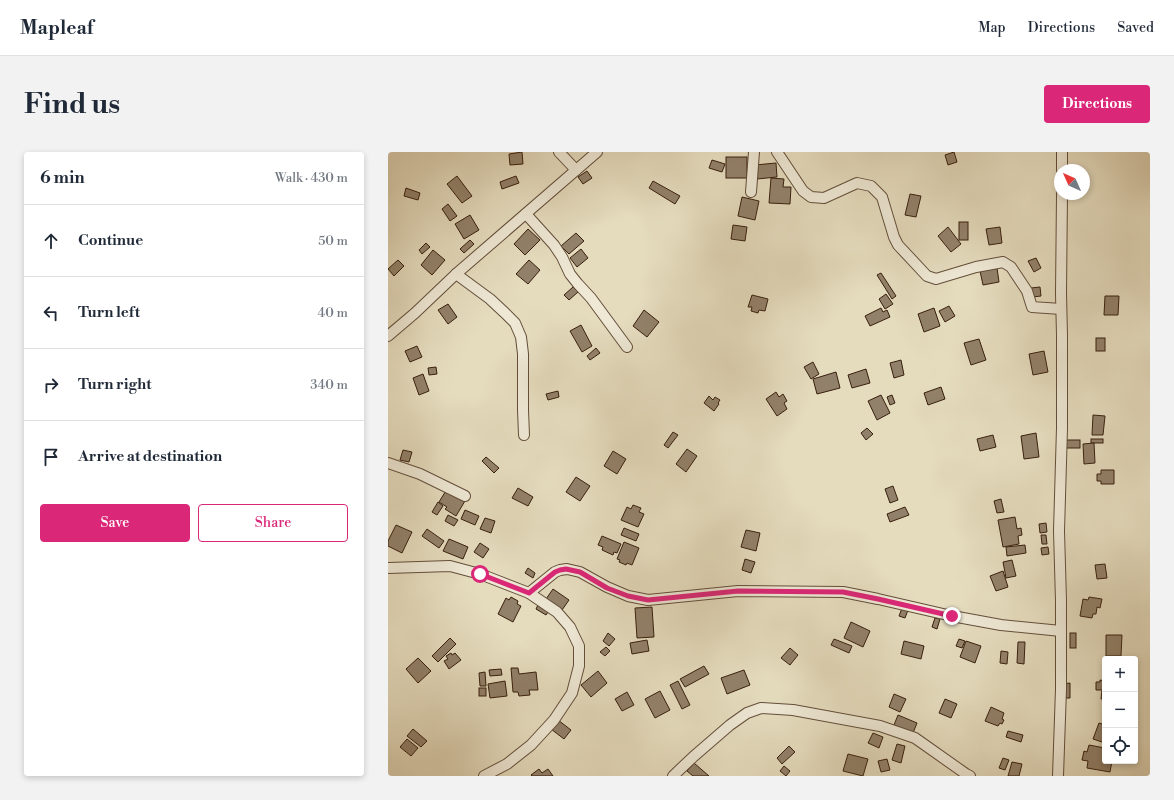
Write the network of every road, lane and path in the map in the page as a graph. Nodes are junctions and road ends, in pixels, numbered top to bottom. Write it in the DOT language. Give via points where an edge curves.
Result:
graph roads {
  1 [pos="559,152"];
  2 [pos="597,152"];
  3 [pos="754,152"];
  4 [pos="777,152"];
  5 [pos="1062,152"];
  6 [pos="1062,164"];
  7 [pos="576,170"];
  8 [pos="752,192"];
  9 [pos="1062,200"];
  10 [pos="526,214"];
  11 [pos="456,274"];
  12 [pos="1061,309"];
  13 [pos="388,336"];
  14 [pos="627,347"];
  15 [pos="524,435"];
  16 [pos="388,463"];
  17 [pos="465,496"];
  18 [pos="388,568"];
  19 [pos="529,593"];
  20 [pos="1061,631"];
  21 [pos="484,776"];
  22 [pos="673,776"];
  23 [pos="970,776"];
  24 [pos="1058,776"];
  1 -- 7 [label="street"];
  2 -- 7 [label="street"];
  3 -- 8 [label="street"];
  4 -- 12 [label="street" via="803,191 811,197 824,198 857,183 871,186 882,197 898,245 927,276 936,279 1003,262 1011,267 1027,291 1032,307"];
  5 -- 6 [label="street"];
  7 -- 10 [label="street"];
  9 -- 12 [label="street"];
  10 -- 11 [label="street"];
  10 -- 14 [label="street" via="554,245 570,274"];
  11 -- 13 [label="street"];
  11 -- 15 [label="street" via="505,313 515,323 521,337"];
  12 -- 20 [label="street"];
  16 -- 17 [label="street" via="420,474"];
  18 -- 19 [label="street" via="450,566 480,574"];
  19 -- 20 [label="street" via="555,572 566,569 580,572 607,588 628,596 648,600 738,591 843,592 1001,625"];
  19 -- 21 [label="street" via="557,612 570,627 579,646 579,666 572,693 554,720 531,745 507,764"];
  20 -- 24 [label="street"];
  22 -- 23 [label="street" via="730,725 747,713 761,708 801,711 872,725 915,738"];
}
